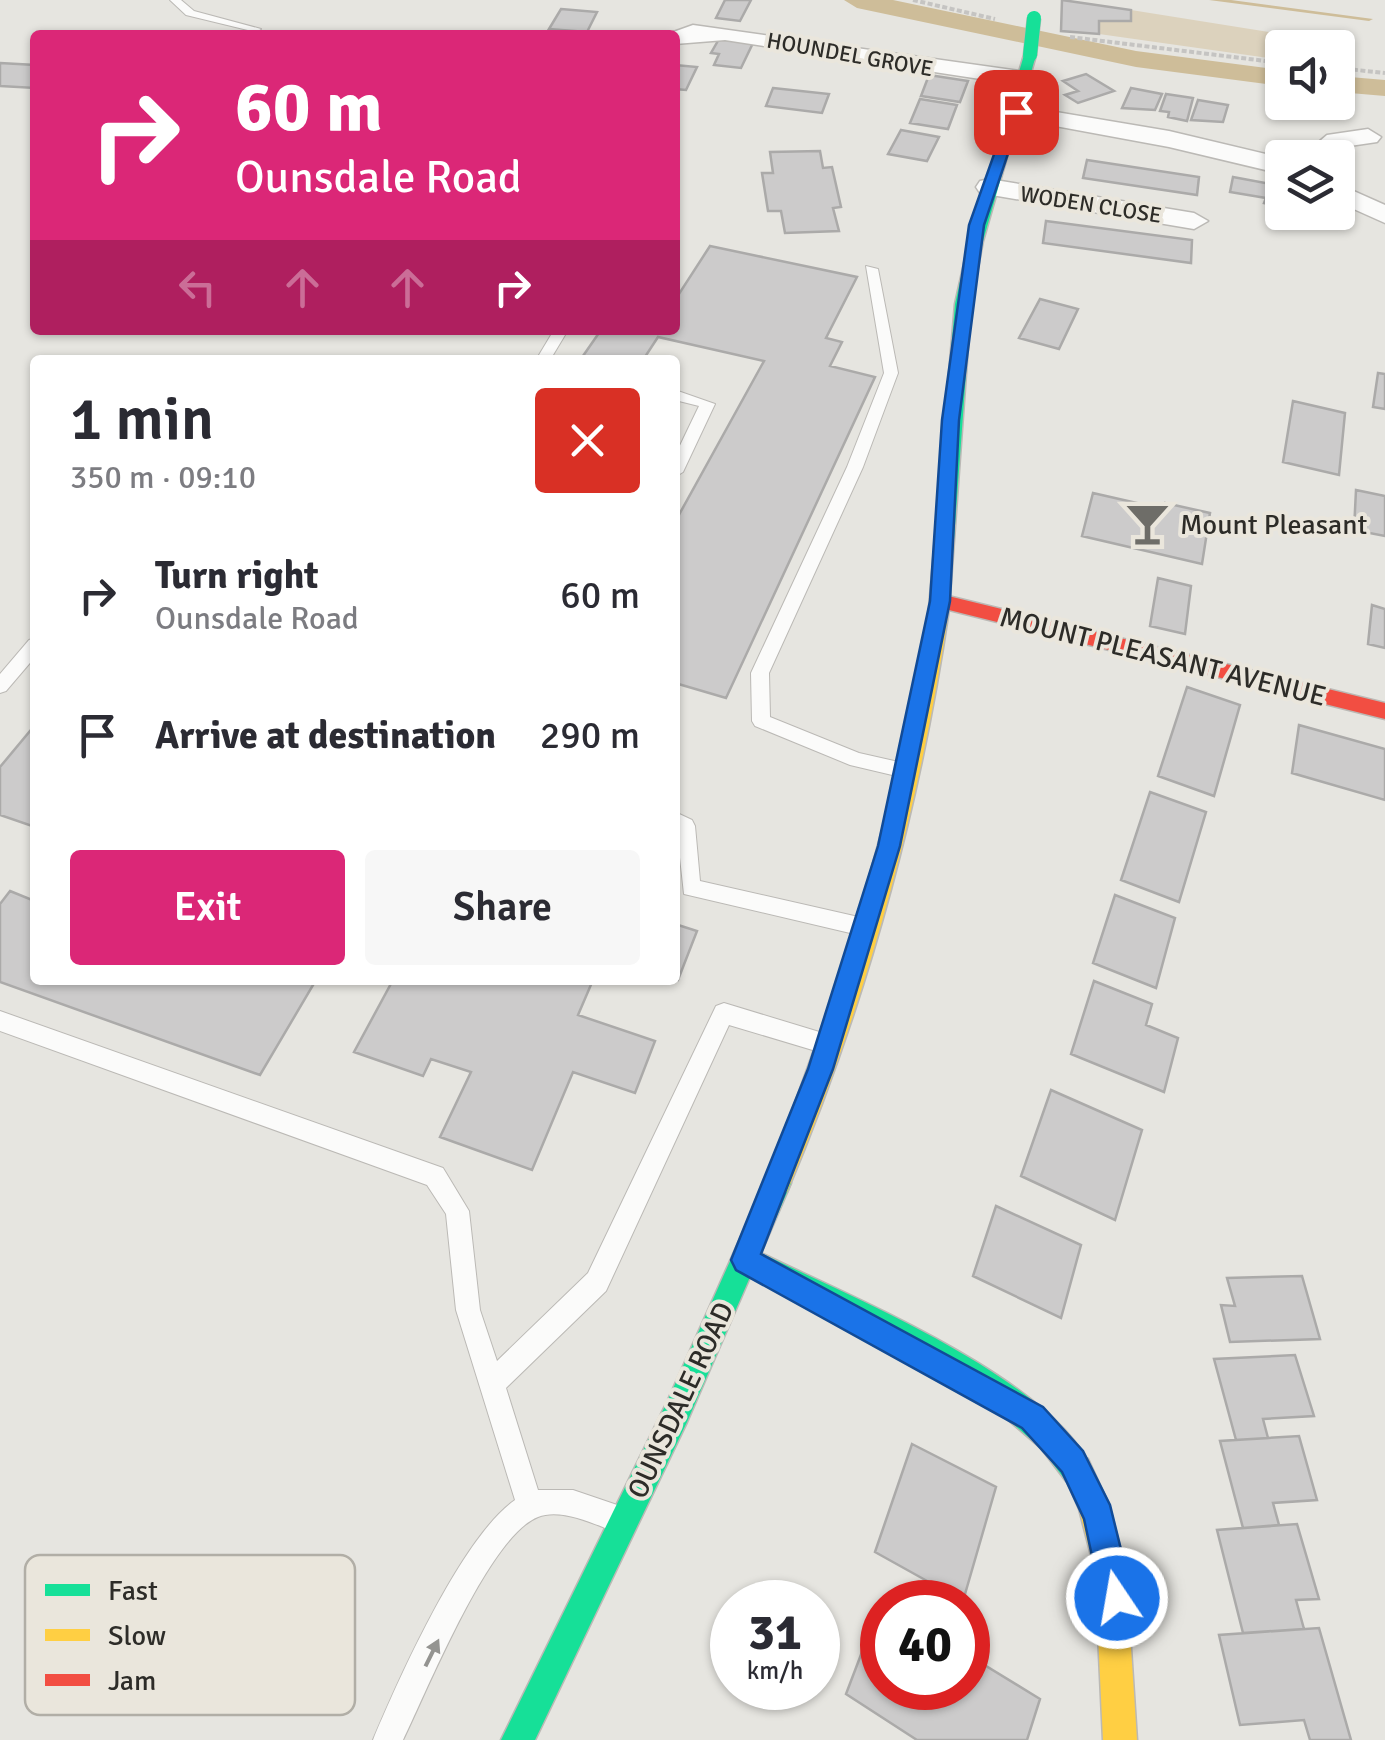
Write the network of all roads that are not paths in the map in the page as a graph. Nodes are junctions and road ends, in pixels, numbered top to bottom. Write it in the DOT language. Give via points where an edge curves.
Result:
graph roads {
  1 [pos="175,0"];
  2 [pos="1031,9"];
  3 [pos="256,29"];
  4 [pos="680,36"];
  5 [pos="1028,67"];
  6 [pos="1016,112"];
  7 [pos="1368,137"];
  8 [pos="1336,140"];
  9 [pos="1265,162"];
  10 [pos="989,187"];
  11 [pos="1355,200"];
  12 [pos="1385,215"];
  13 [pos="1203,222"];
  14 [pos="871,268"];
  15 [pos="680,396"];
  16 [pos="680,462"];
  17 [pos="940,601"];
  18 [pos="30,651"];
  19 [pos="0,686"];
  20 [pos="1385,711"];
  21 [pos="905,770"];
  22 [pos="680,823"];
  23 [pos="864,928"];
  24 [pos="0,1020"];
  25 [pos="828,1044"];
  26 [pos="745,1260"];
  27 [pos="492,1384"];
  28 [pos="530,1505"];
  29 [pos="624,1521"];
  30 [pos="388,1740"];
  31 [pos="518,1740"];
  32 [pos="1120,1740"];
  1 -- 3 [label="lane" via="190,12"];
  2 -- 5 [label="street, OUNSDALE ROAD, bridge"];
  4 -- 5 [label="street, HOUNDEL GROVE" via="725,33"];
  5 -- 6 [label="street, OUNSDALE ROAD"];
  6 -- 9 [label="street"];
  6 -- 10 [label="street, OUNSDALE ROAD"];
  7 -- 8 [label="street"];
  10 -- 13 [label="street, WODEN CLOSE"];
  10 -- 17 [label="street, OUNSDALE ROAD" via="963,306"];
  11 -- 12 [label="street"];
  14 -- 21 [label="lane" via="891,373 760,674 761,721 857,760"];
  15 -- 16 [label="lane" via="708,404"];
  17 -- 20 [label="street, MOUNT PLEASANT AVENUE"];
  17 -- 21 [label="street, OUNSDALE ROAD"];
  18 -- 19 [label="lane"];
  21 -- 23 [label="street, OUNSDALE ROAD"];
  22 -- 23 [label="lane" via="691,888"];
  23 -- 25 [label="street, OUNSDALE ROAD"];
  24 -- 27 [label="lane" via="435,1176 458,1211 468,1310"];
  25 -- 26 [label="street, OUNSDALE ROAD"];
  25 -- 27 [label="lane" via="724,1012 597,1282"];
  26 -- 29 [label="street, OUNSDALE ROAD"];
  26 -- 32 [label="street" via="1020,1410 1072,1462 1099,1516 1117,1598"];
  27 -- 28 [label="lane"];
  28 -- 29 [label="lane" via="585,1506"];
  30 -- 28 [label="lane, one-way" via="478,1561 510,1519"];
  29 -- 31 [label="street, OUNSDALE ROAD"];
}
